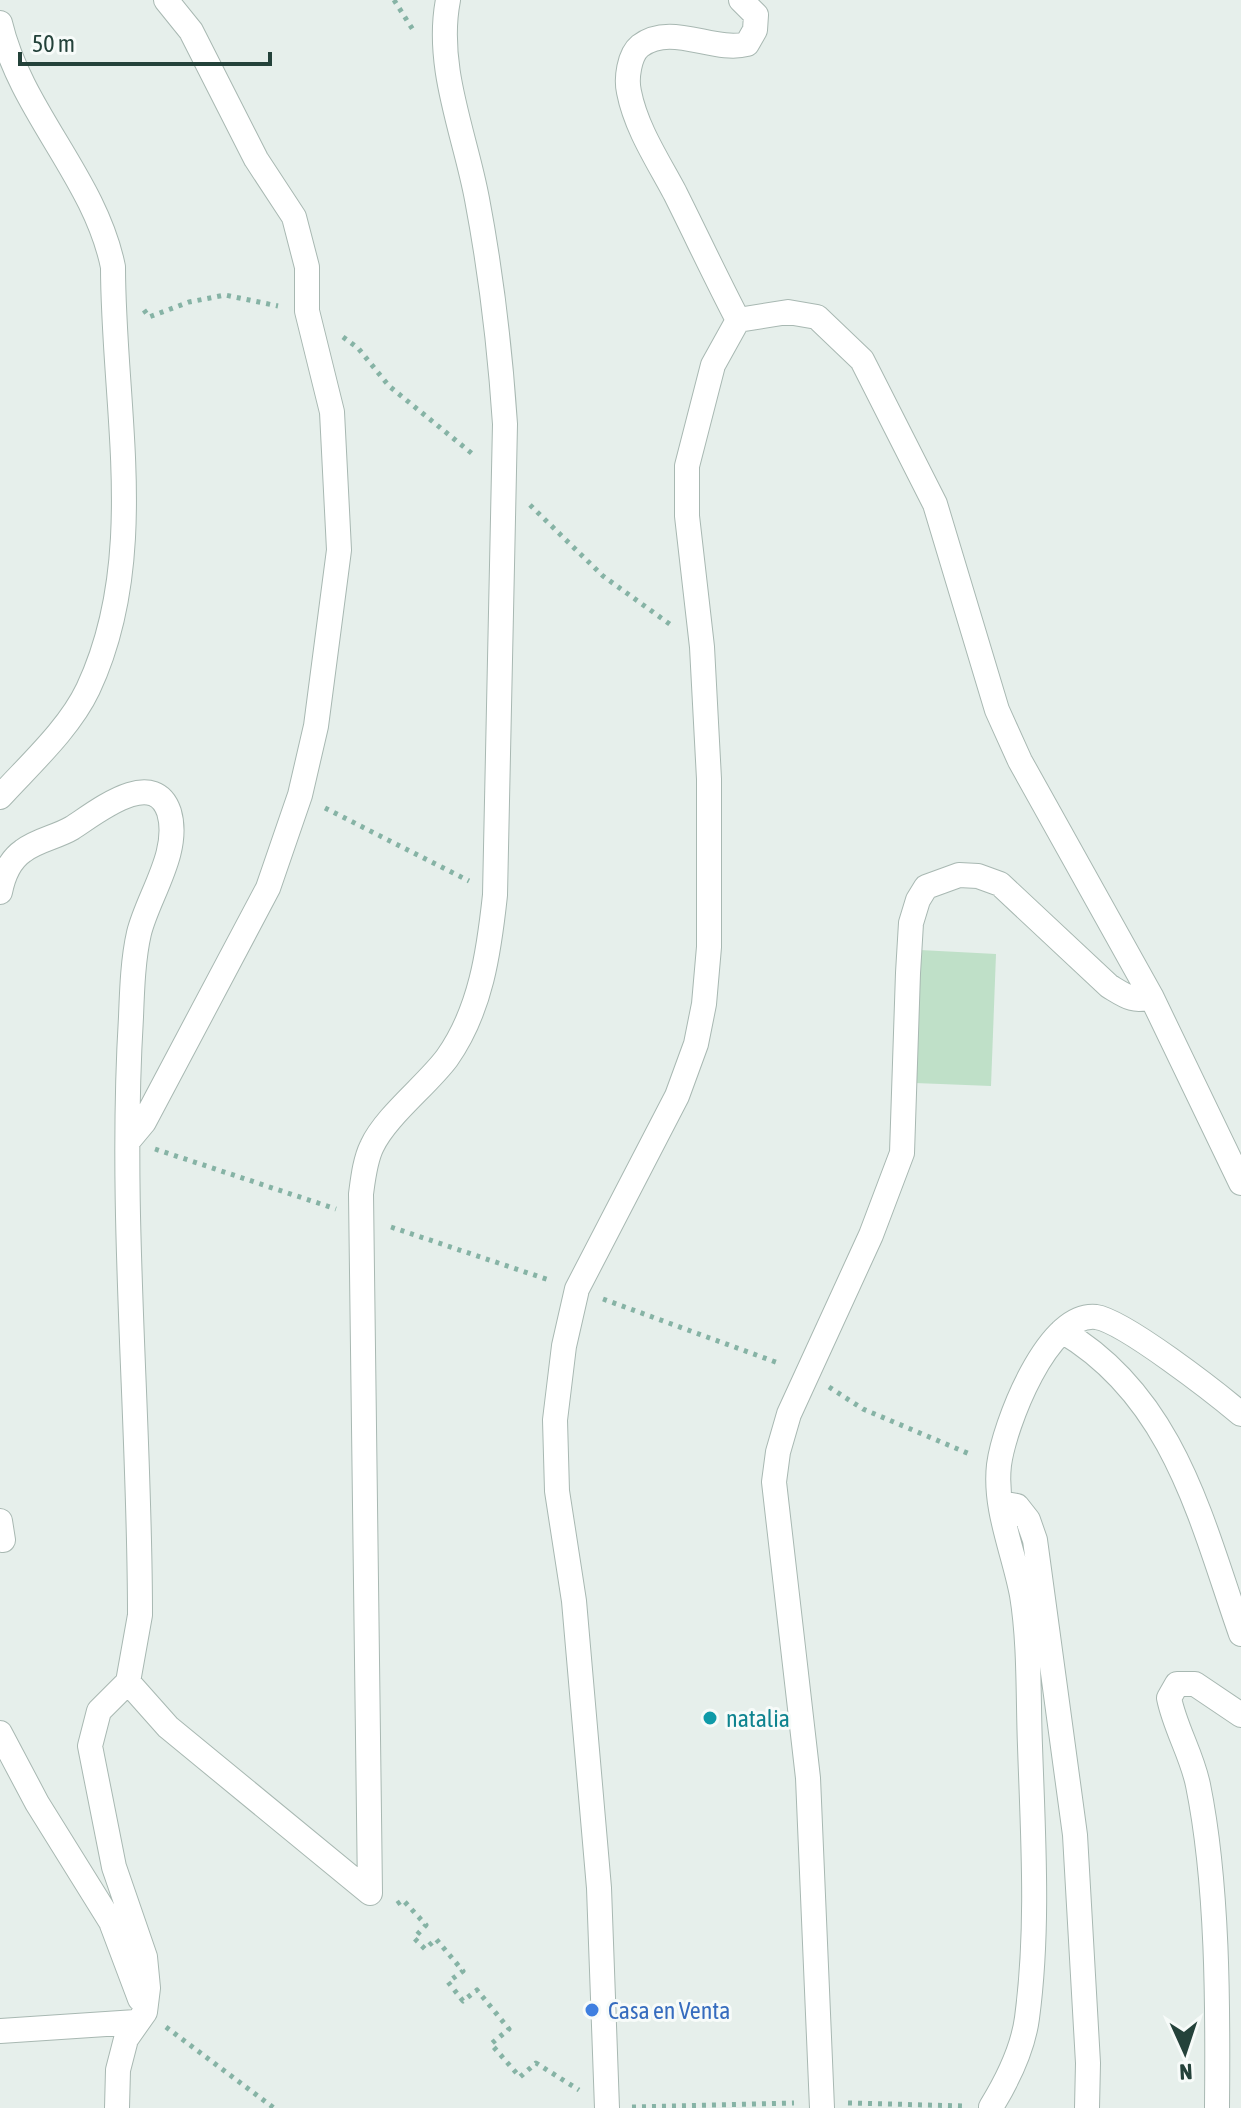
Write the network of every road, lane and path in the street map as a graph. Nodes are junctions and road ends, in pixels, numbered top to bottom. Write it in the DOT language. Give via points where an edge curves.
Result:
graph roads {
  1 [pos="166,0"];
  2 [pos="448,0"];
  3 [pos="741,0"];
  4 [pos="0,23"];
  5 [pos="140,305"];
  6 [pos="307,311"];
  7 [pos="738,320"];
  8 [pos="505,480"];
  9 [pos="702,647"];
  10 [pos="300,795"];
  11 [pos="0,797"];
  12 [pos="1,880"];
  13 [pos="495,895"];
  14 [pos="1151,996"];
  15 [pos="129,1140"];
  16 [pos="1241,1183"];
  17 [pos="1062,1331"];
  18 [pos="1241,1414"];
  19 [pos="1000,1503"];
  20 [pos="1241,1634"];
  21 [pos="128,1682"];
  22 [pos="1241,1715"];
  23 [pos="0,1733"];
  24 [pos="370,1893"];
  25 [pos="141,2017"];
  26 [pos="0,2031"];
  27 [pos="991,2107"];
  28 [pos="117,2108"];
  29 [pos="274,2108"];
  30 [pos="607,2108"];
  31 [pos="822,2108"];
  32 [pos="1087,2108"];
  33 [pos="1217,2108"];
  1 -- 6 [label="street" via="191,31 256,159 294,217 307,267"];
  2 -- 8 [label="street" via="450,88 477,198 501,370"];
  3 -- 7 [label="street" via="756,15 747,44 733,48 685,37 653,39 638,47 629,67 628,90 641,128"];
  4 -- 11 [label="street" via="32,99 106,236 113,267 124,548 116,611 87,690 58,733"];
  5 -- 6 [label="path" via="149,317 225,295"];
  6 -- 8 [label="path" via="358,348 389,386"];
  6 -- 10 [label="street" via="332,412 339,550 316,726"];
  7 -- 9 [label="street" via="713,365 687,466 687,516"];
  7 -- 14 [label="street" via="788,312 817,317 862,360 935,504 997,710 1020,761"];
  8 -- 9 [label="path" via="603,576"];
  8 -- 13 [label="street"];
  9 -- 30 [label="street" via="709,779 704,1004 677,1096 577,1289 555,1420 557,1491 574,1601 599,1888"];
  10 -- 13 [label="path"];
  10 -- 15 [label="street" via="268,888 144,1122"];
  12 -- 15 [label="street" via="22,851 108,803 139,792 157,797 168,808 172,828 166,859 138,935"];
  13 -- 24 [label="street" via="479,991 465,1026 447,1059 372,1146 361,1194"];
  14 -- 16 [label="street"];
  14 -- 31 [label="street" via="1141,1001 1109,986 1000,884 959,875 926,887 918,900 911,923 902,1153 871,1235 789,1414 774,1482 808,1778"];
  15 -- 21 [label="street" via="140,1615"];
  17 -- 18 [label="street" via="1077,1320 1096,1317 1109,1322 1187,1371"];
  17 -- 19 [label="street" via="1017,1398 999,1466"];
  17 -- 20 [label="street" via="1139,1395 1161,1429 1193,1498"];
  19 -- 27 [label="street" via="1022,1597 1035,1887 1027,2020 1005,2085"];
  19 -- 32 [label="street" via="1017,1506 1035,1540 1075,1835"];
  21 -- 24 [label="street" via="168,1727"];
  21 -- 25 [label="street" via="99,1711 90,1746 114,1867 145,1957 148,1988"];
  22 -- 33 [label="street" via="1195,1684 1177,1684 1169,1698 1197,1782 1206,1845 1218,2005"];
  23 -- 25 [label="street" via="111,1922"];
  24 -- 30 [label="path" via="387,1910 403,1900 426,1925 414,1938 425,1949 436,1939 463,1971 448,1982 463,2001 477,1990 509,2029 491,2044 520,2077 536,2063"];
  25 -- 26 [label="street"];
  25 -- 28 [label="street" via="126,2039"];
  25 -- 29 [label="path"];
}
